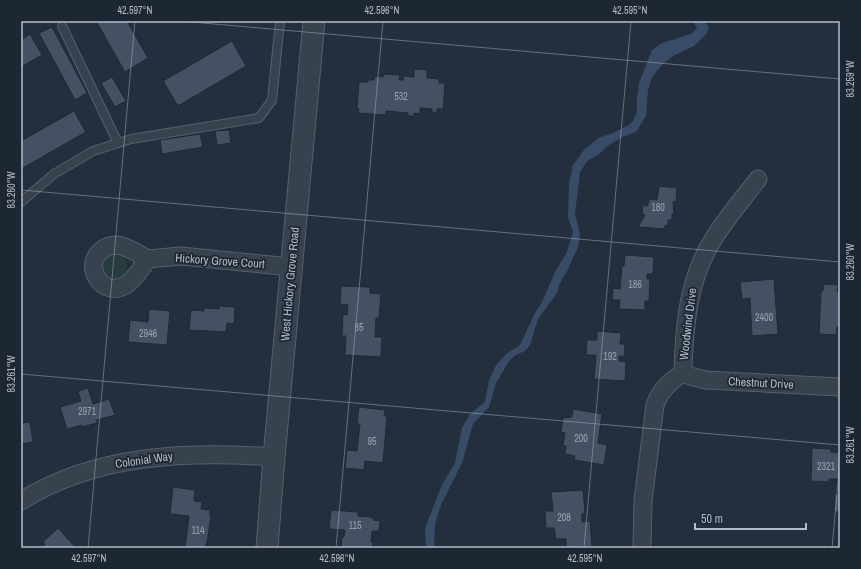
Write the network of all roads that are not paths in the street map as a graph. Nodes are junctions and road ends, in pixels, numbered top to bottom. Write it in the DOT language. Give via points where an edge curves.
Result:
graph roads {
  1 [pos="280,21"];
  2 [pos="314,21"];
  3 [pos="62,26"];
  4 [pos="118,143"];
  5 [pos="758,179"];
  6 [pos="21,202"];
  7 [pos="148,259"];
  8 [pos="291,267"];
  9 [pos="683,373"];
  10 [pos="840,387"];
  11 [pos="274,457"];
  12 [pos="21,501"];
  13 [pos="267,548"];
  14 [pos="642,548"];
  1 -- 4 [label="lane" via="272,100 259,118"];
  2 -- 8 [label="street, West Hickory Grove Road"];
  3 -- 4 [label="lane"];
  4 -- 6 [label="lane" via="93,151 54,174"];
  5 -- 9 [label="street, Woodwind Drive" via="714,238 694,279 687,316"];
  7 -- 8 [label="street, Hickory Grove Court" via="181,256"];
  8 -- 11 [label="street, West Hickory Grove Road"];
  9 -- 10 [label="street, Chestnut Drive" via="706,380"];
  9 -- 14 [label="street, Woodwind Drive" via="664,387 655,405 643,501"];
  11 -- 12 [label="street, Colonial Way" via="174,456 124,462 87,471 45,487"];
  11 -- 13 [label="street, West Hickory Grove Road"];
}
